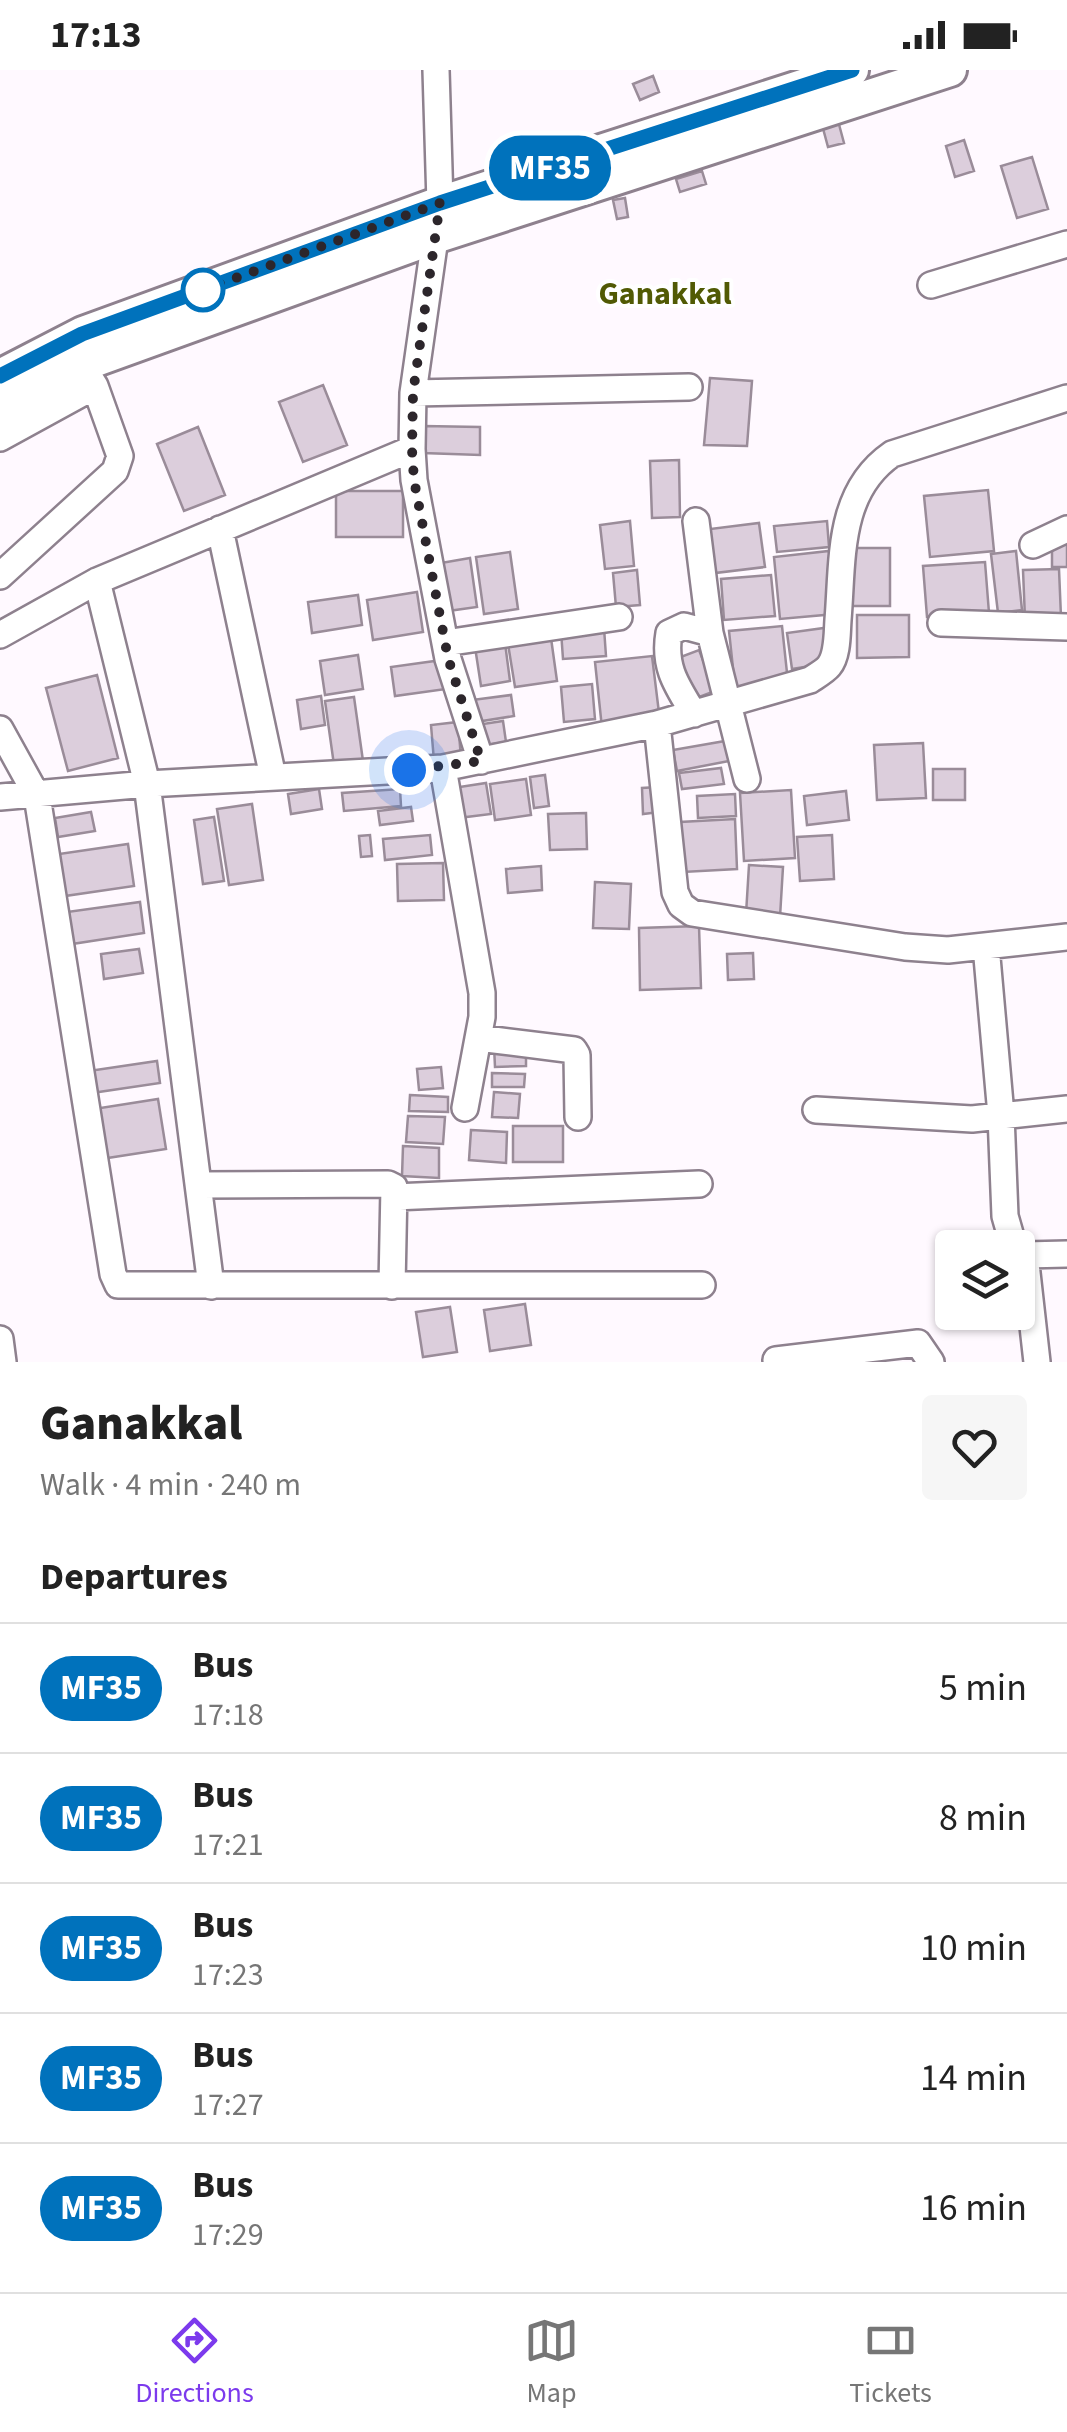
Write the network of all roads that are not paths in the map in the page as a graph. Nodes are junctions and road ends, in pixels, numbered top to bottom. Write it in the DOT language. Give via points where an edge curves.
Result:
graph roads {
  1 [pos="436,70"];
  2 [pos="852,70"];
  3 [pos="950,70"];
  4 [pos="440,203"];
  5 [pos="438,236"];
  6 [pos="1067,244"];
  7 [pos="930,285"];
  8 [pos="88,375"];
  9 [pos="0,376"];
  10 [pos="689,387"];
  11 [pos="413,393"];
  12 [pos="1067,398"];
  13 [pos="2,426"];
  14 [pos="412,450"];
  15 [pos="696,521"];
  16 [pos="220,529"];
  17 [pos="1067,530"];
  18 [pos="1033,544"];
  19 [pos="0,576"];
  20 [pos="97,581"];
  21 [pos="619,617"];
  22 [pos="941,623"];
  23 [pos="1067,627"];
  24 [pos="710,633"];
  25 [pos="0,635"];
  26 [pos="446,643"];
  27 [pos="728,704"];
  28 [pos="694,714"];
  29 [pos="657,724"];
  30 [pos="0,730"];
  31 [pos="481,761"];
  32 [pos="442,768"];
  33 [pos="273,776"];
  34 [pos="747,779"];
  35 [pos="147,784"];
  36 [pos="36,796"];
  37 [pos="0,797"];
  38 [pos="1067,937"];
  39 [pos="986,946"];
  40 [pos="478,1038"];
  41 [pos="464,1108"];
  42 [pos="1067,1109"];
  43 [pos="816,1110"];
  44 [pos="1001,1115"];
  45 [pos="578,1116"];
  46 [pos="699,1184"];
  47 [pos="198,1186"];
  48 [pos="394,1197"];
  49 [pos="1009,1230"];
  50 [pos="1067,1254"];
  51 [pos="1035,1255"];
  52 [pos="702,1285"];
  53 [pos="212,1286"];
  54 [pos="392,1286"];
  55 [pos="1033,1330"];
  56 [pos="0,1340"];
  57 [pos="776,1360"];
  58 [pos="3,1362"];
  59 [pos="931,1362"];
  60 [pos="1037,1362"];
  1 -- 4 [label="street"];
  2 -- 4 [label="main road"];
  3 -- 5 [label="main road"];
  4 -- 5 [label="street"];
  4 -- 9 [label="main road" via="82,334"];
  5 -- 8 [label="main road"];
  5 -- 11 [label="street"];
  6 -- 7 [label="street"];
  8 -- 13 [label="main road"];
  8 -- 19 [label="street" via="120,456 115,471"];
  10 -- 11 [label="street"];
  11 -- 14 [label="street"];
  12 -- 27 [label="street" via="892,454 874,466 846,522 831,664 810,680"];
  14 -- 16 [label="street"];
  14 -- 26 [label="street"];
  15 -- 24 [label="street"];
  16 -- 20 [label="street"];
  16 -- 33 [label="street"];
  17 -- 18 [label="street"];
  20 -- 25 [label="street"];
  20 -- 35 [label="street"];
  21 -- 26 [label="street"];
  22 -- 23 [label="street"];
  24 -- 27 [label="street"];
  24 -- 28 [label="street" via="684,626 669,633 668,672"];
  26 -- 31 [label="street"];
  27 -- 28 [label="street"];
  27 -- 34 [label="street"];
  28 -- 29 [label="street"];
  29 -- 31 [label="street"];
  29 -- 39 [label="street" via="675,892 692,913 904,947"];
  30 -- 36 [label="street"];
  31 -- 32 [label="street"];
  32 -- 33 [label="street"];
  32 -- 40 [label="street" via="482,994"];
  33 -- 35 [label="street"];
  35 -- 36 [label="street"];
  35 -- 47 [label="street"];
  36 -- 37 [label="street"];
  36 -- 53 [label="street" via="114,1279 126,1287"];
  38 -- 39 [label="street"];
  39 -- 44 [label="street"];
  40 -- 41 [label="street"];
  40 -- 45 [label="street" via="574,1050"];
  42 -- 44 [label="street"];
  43 -- 44 [label="street"];
  44 -- 49 [label="street"];
  46 -- 48 [label="street"];
  47 -- 48 [label="street" via="388,1184"];
  47 -- 53 [label="street"];
  48 -- 54 [label="street"];
  50 -- 51 [label="street"];
  52 -- 54 [label="street"];
  53 -- 54 [label="street"];
  55 -- 60 [label="street"];
  56 -- 58 [label="street"];
  57 -- 59 [label="street" via="918,1343"];
}
